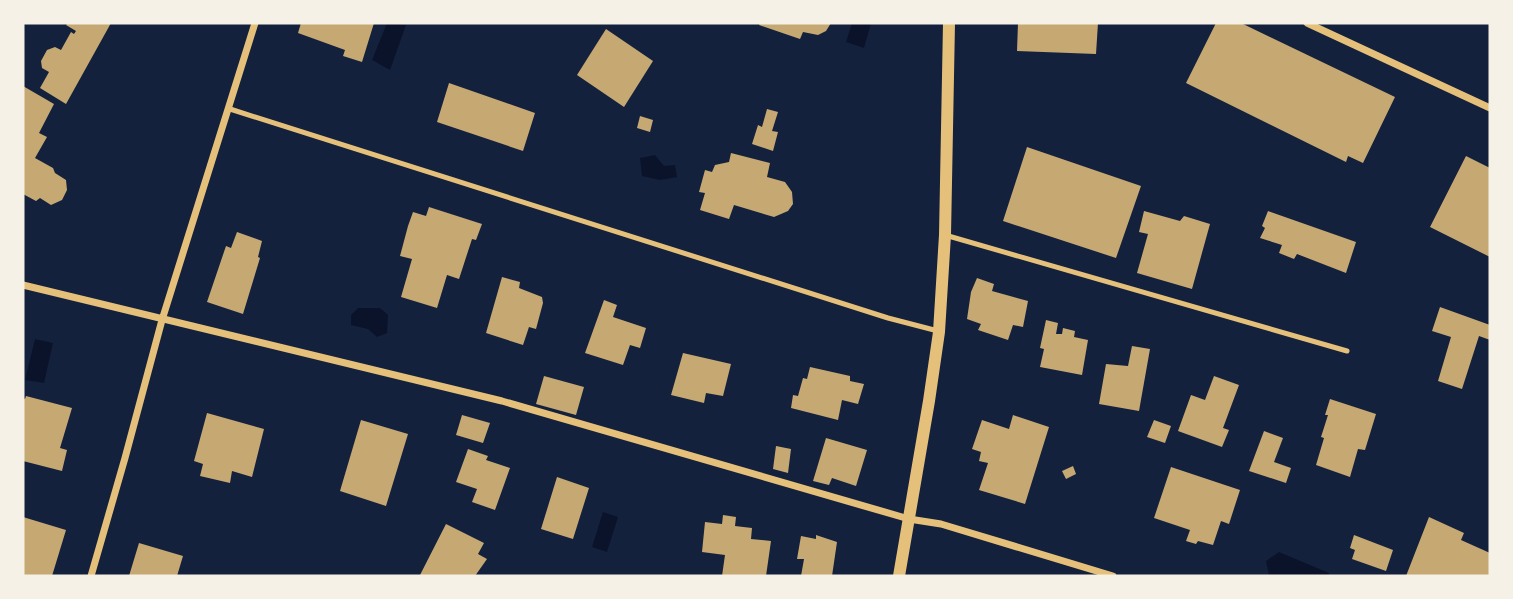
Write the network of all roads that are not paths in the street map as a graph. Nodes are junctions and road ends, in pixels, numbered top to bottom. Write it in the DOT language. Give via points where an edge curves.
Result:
graph roads {
  1 [pos="255,23"];
  2 [pos="949,23"];
  3 [pos="1307,23"];
  4 [pos="1490,108"];
  5 [pos="230,109"];
  6 [pos="945,235"];
  7 [pos="23,285"];
  8 [pos="162,320"];
  9 [pos="939,332"];
  10 [pos="1347,351"];
  11 [pos="909,519"];
  12 [pos="90,576"];
  13 [pos="899,576"];
  14 [pos="1113,576"];
  1 -- 5 [label="street"];
  2 -- 6 [label="street"];
  3 -- 4 [label="street"];
  5 -- 8 [label="street"];
  5 -- 9 [label="lane"];
  6 -- 9 [label="street"];
  6 -- 10 [label="lane"];
  7 -- 8 [label="street"];
  8 -- 11 [label="street" via="502,401"];
  8 -- 12 [label="street"];
  9 -- 11 [label="street"];
  11 -- 13 [label="street"];
  11 -- 14 [label="street" via="941,524"];
}
